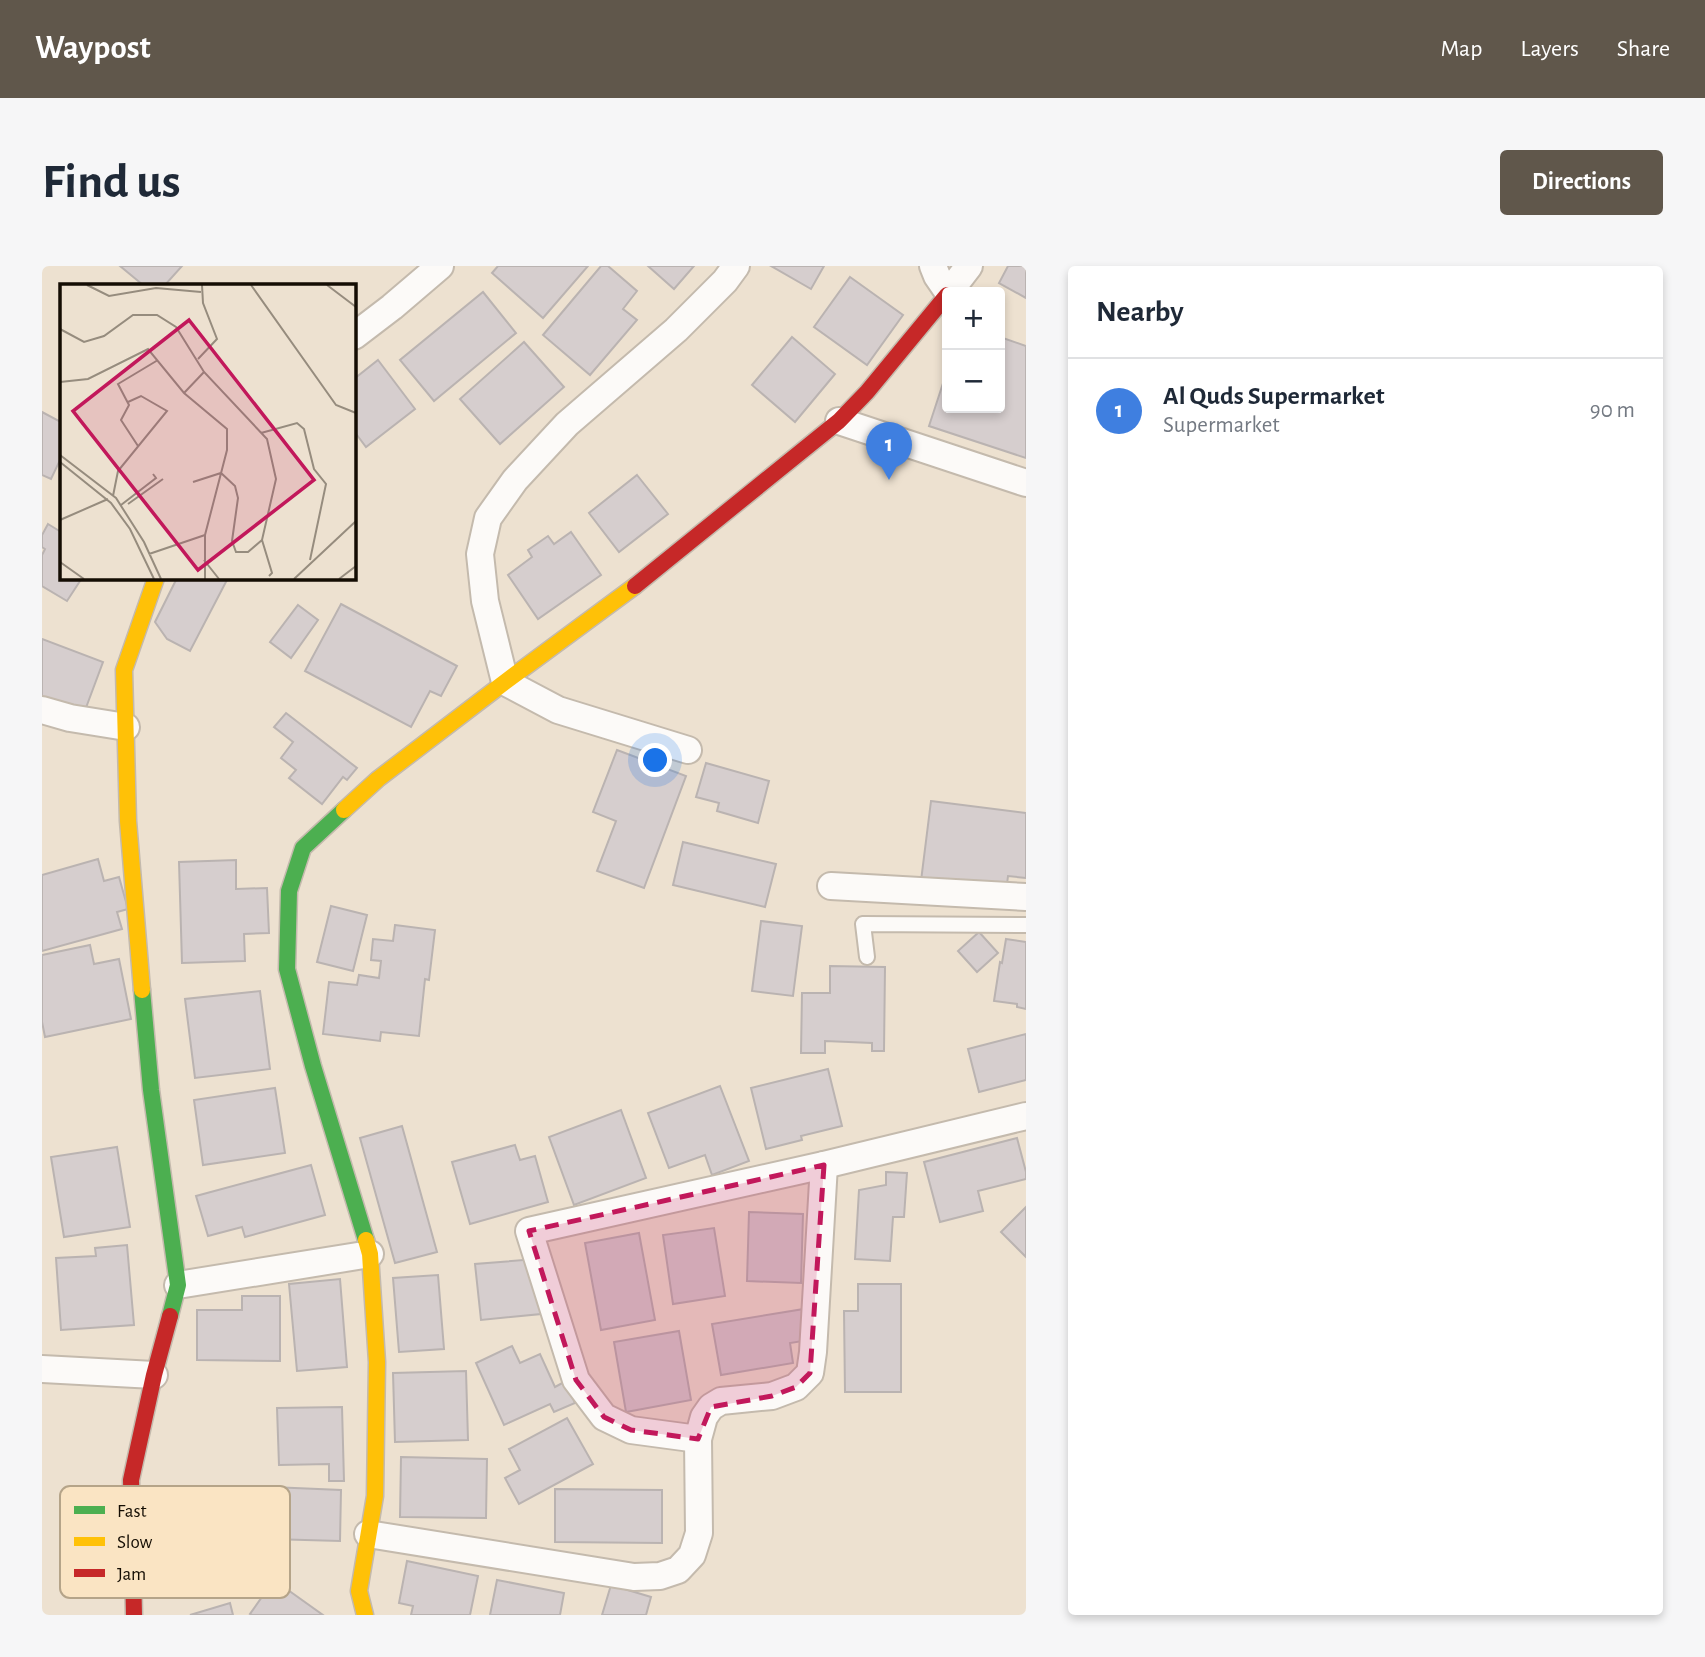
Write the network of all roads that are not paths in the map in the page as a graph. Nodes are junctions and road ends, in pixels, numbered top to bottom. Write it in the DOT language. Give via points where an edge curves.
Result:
graph roads {
  1 [pos="440,266"];
  2 [pos="736,266"];
  3 [pos="933,266"];
  4 [pos="969,266"];
  5 [pos="944,287"];
  6 [pos="953,287"];
  7 [pos="942,300"];
  8 [pos="355,335"];
  9 [pos="839,421"];
  10 [pos="1026,483"];
  11 [pos="156,579"];
  12 [pos="505,682"];
  13 [pos="42,710"];
  14 [pos="126,727"];
  15 [pos="688,750"];
  16 [pos="831,887"];
  17 [pos="1026,897"];
  18 [pos="1026,925"];
  19 [pos="867,957"];
  20 [pos="1026,1116"];
  21 [pos="824,1165"];
  22 [pos="370,1254"];
  23 [pos="178,1285"];
  24 [pos="42,1369"];
  25 [pos="154,1375"];
  26 [pos="698,1439"];
  27 [pos="131,1486"];
  28 [pos="368,1534"];
  29 [pos="365,1615"];
  1 -- 8 [label="street"];
  2 -- 12 [label="street" via="677,330 567,424 515,480 488,518 480,555 485,601"];
  3 -- 5 [label="street"];
  4 -- 6 [label="street"];
  7 -- 9 [label="street"];
  9 -- 10 [label="street"];
  9 -- 12 [label="street" via="626,594"];
  11 -- 14 [label="street" via="124,670"];
  12 -- 15 [label="street" via="558,710"];
  12 -- 22 [label="street" via="378,779 303,848 289,891 287,970"];
  13 -- 14 [label="street"];
  14 -- 23 [label="street" via="128,821 151,1090"];
  16 -- 17 [label="street"];
  18 -- 19 [label="lane" via="863,924"];
  20 -- 21 [label="street"];
  21 -- 26 [label="street" via="810,1373 796,1387 772,1396 721,1401 704,1417"];
  21 -- 26 [label="street" via="529,1231 576,1380 604,1417 631,1430"];
  22 -- 23 [label="street"];
  22 -- 28 [label="street" via="377,1362 375,1496"];
  23 -- 25 [label="street"];
  24 -- 25 [label="street"];
  25 -- 27 [label="street"];
  26 -- 28 [label="street" via="699,1533 692,1555 678,1570 660,1576 634,1577"];
  28 -- 29 [label="street" via="359,1591"];
}
